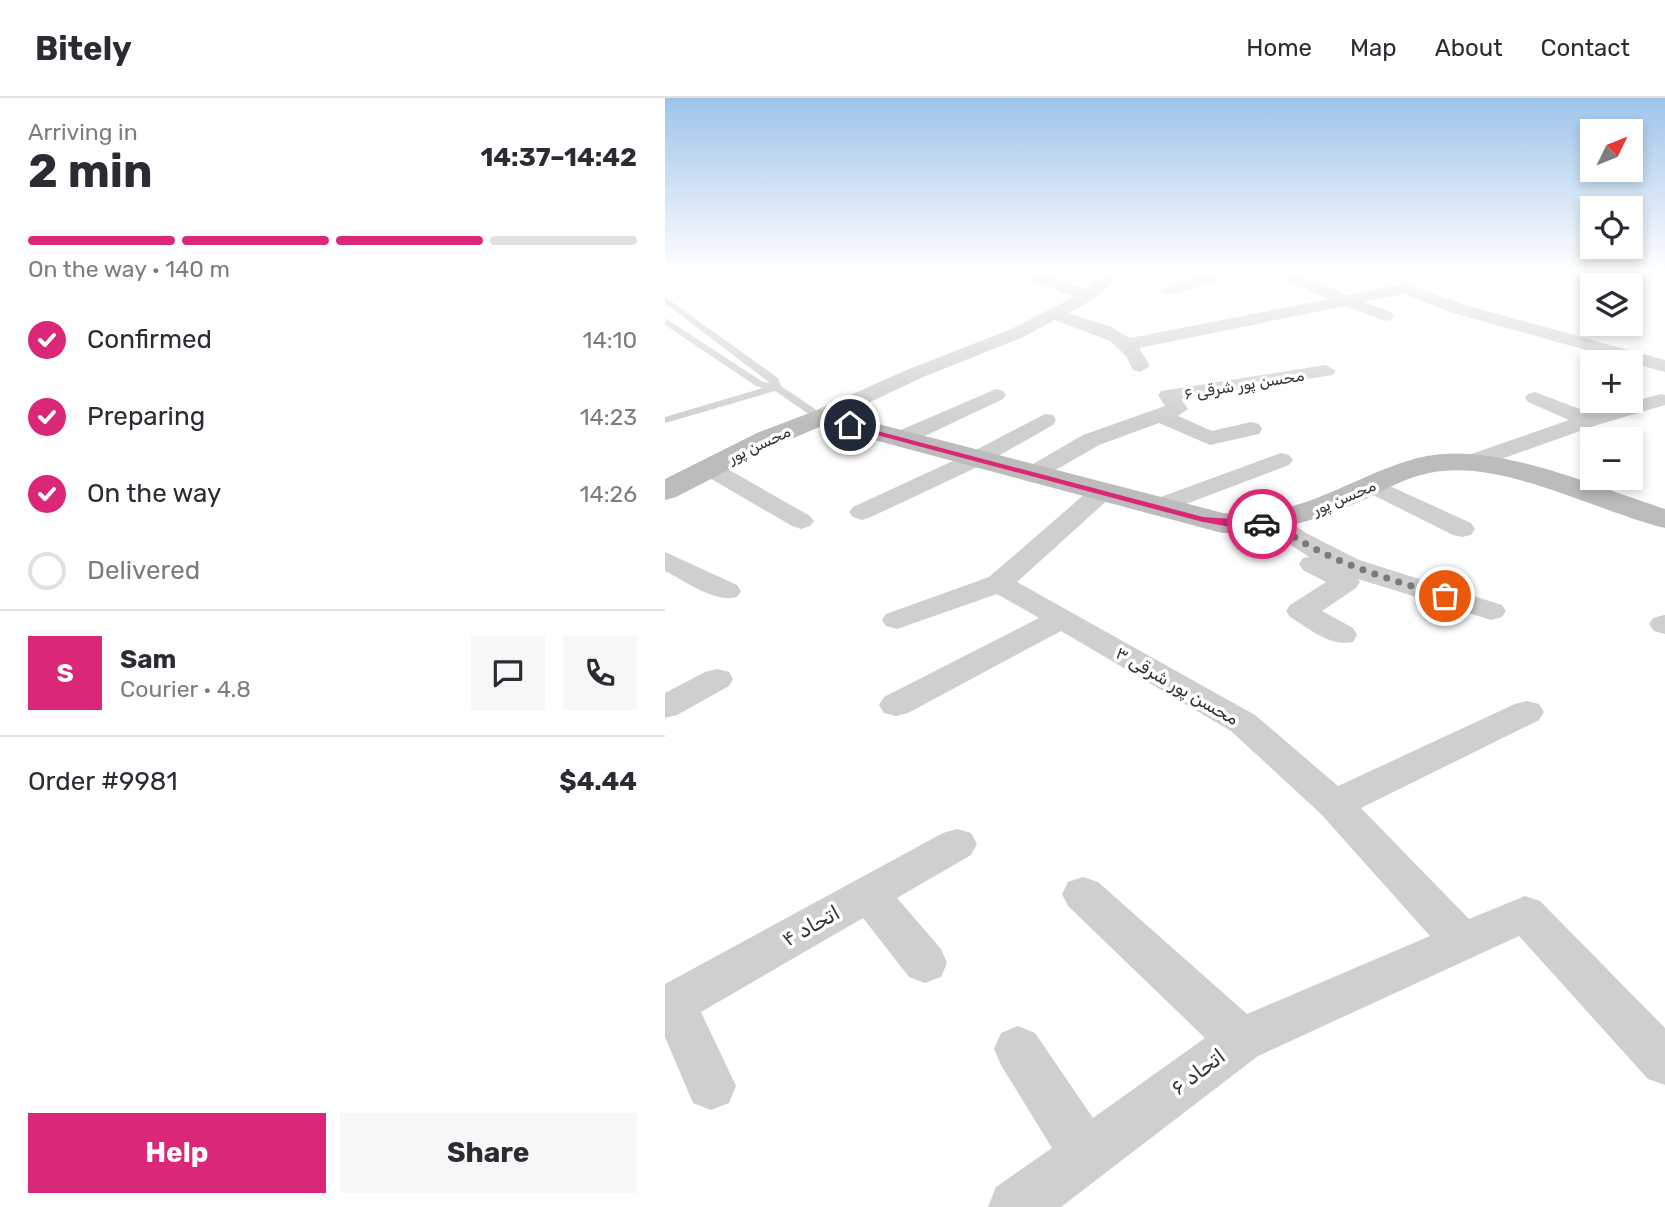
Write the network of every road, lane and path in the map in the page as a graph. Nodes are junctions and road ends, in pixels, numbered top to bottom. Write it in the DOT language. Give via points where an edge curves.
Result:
graph roads {
  1 [pos="696,322"];
  2 [pos="1038,322"];
  3 [pos="1080,322"];
  4 [pos="1242,322"];
  5 [pos="1506,322"];
  6 [pos="667,323"];
  7 [pos="1129,344"];
  8 [pos="1606,349"];
  9 [pos="1567,362"];
  10 [pos="1140,366"];
  11 [pos="1665,366"];
  12 [pos="1327,371"];
  13 [pos="776,387"];
  14 [pos="996,395"];
  15 [pos="1535,398"];
  16 [pos="1661,400"];
  17 [pos="1159,415"];
  18 [pos="820,417"];
  19 [pos="665,420"];
  20 [pos="1045,420"];
  21 [pos="1589,421"];
  22 [pos="1251,429"];
  23 [pos="1196,432"];
  24 [pos="904,437"];
  25 [pos="1169,444"];
  26 [pos="978,458"];
  27 [pos="1281,460"];
  28 [pos="1468,463"];
  29 [pos="709,468"];
  30 [pos="1034,473"];
  31 [pos="1372,485"];
  32 [pos="665,491"];
  33 [pos="1102,492"];
  34 [pos="1156,507"];
  35 [pos="862,512"];
  36 [pos="1665,519"];
  37 [pos="801,521"];
  38 [pos="1273,522"];
  39 [pos="1462,529"];
  40 [pos="1306,545"];
  41 [pos="665,560"];
  42 [pos="695,575"];
  43 [pos="999,583"];
  44 [pos="665,588"];
  45 [pos="727,591"];
  46 [pos="1491,611"];
  47 [pos="1061,619"];
  48 [pos="897,620"];
  49 [pos="1342,635"];
  50 [pos="717,679"];
  51 [pos="896,705"];
  52 [pos="665,707"];
  53 [pos="1527,712"];
  54 [pos="1334,804"];
  55 [pos="957,844"];
  56 [pos="868,894"];
  57 [pos="1083,894"];
  58 [pos="1463,942"];
  59 [pos="925,963"];
  60 [pos="669,1006"];
  61 [pos="1241,1040"];
  62 [pos="1018,1049"];
  63 [pos="1665,1062"];
  64 [pos="711,1086"];
  65 [pos="1087,1155"];
  66 [pos="1016,1207"];
  1 -- 13 [label="lane" via="774,380"];
  2 -- 18 [label="street"];
  3 -- 7 [label="street"];
  4 -- 7 [label="street"];
  5 -- 8 [label="street"];
  6 -- 13 [label="lane" via="760,384"];
  7 -- 10 [label="street"];
  8 -- 9 [label="street"];
  8 -- 11 [label="street"];
  12 -- 17 [label="street, محسن پور شرقی ۶" via="1168,395 1177,409"];
  13 -- 18 [label="lane"];
  13 -- 19 [label="lane"];
  14 -- 24 [label="street"];
  15 -- 21 [label="street"];
  16 -- 21 [label="street"];
  17 -- 23 [label="street"];
  17 -- 30 [label="street" via="1091,440"];
  18 -- 24 [label="main road, محسن پور"];
  18 -- 29 [label="main road, محسن پور"];
  20 -- 26 [label="street"];
  21 -- 28 [label="street"];
  22 -- 23 [label="street" via="1210,438"];
  23 -- 25 [label="street"];
  24 -- 26 [label="main road, محسن پور"];
  26 -- 30 [label="main road, محسن پور"];
  26 -- 35 [label="street"];
  27 -- 34 [label="street"];
  28 -- 31 [label="main road, محسن پور" via="1418,467"];
  28 -- 36 [label="main road, محسن پور" via="1505,468"];
  29 -- 32 [label="main road, محسن پور"];
  29 -- 37 [label="street"];
  30 -- 33 [label="main road, محسن پور"];
  31 -- 38 [label="main road, محسن پور"];
  31 -- 39 [label="street"];
  33 -- 34 [label="main road, محسن پور"];
  33 -- 43 [label="street"];
  34 -- 38 [label="main road, محسن پور" via="1222,523"];
  38 -- 40 [label="street"];
  40 -- 46 [label="street" via="1375,575"];
  40 -- 49 [label="street" via="1296,554 1346,582 1301,611"];
  41 -- 42 [label="street"];
  42 -- 44 [label="street"];
  42 -- 45 [label="street"];
  43 -- 47 [label="street, محسن پور شرقی ۳"];
  43 -- 48 [label="street"];
  47 -- 51 [label="street"];
  47 -- 54 [label="street, محسن پور شرقی ۳" via="1243,723"];
  50 -- 52 [label="street"];
  53 -- 54 [label="street"];
  54 -- 58 [label="street, محسن پور شرقی ۳"];
  55 -- 56 [label="street, اتحاد ۴"];
  56 -- 59 [label="street"];
  56 -- 60 [label="street, اتحاد ۴"];
  57 -- 61 [label="street, اتحاد ۶"];
  58 -- 61 [label="street"];
  58 -- 63 [label="street" via="1525,914"];
  60 -- 64 [label="street"];
  61 -- 65 [label="street, اتحاد ۶"];
  62 -- 65 [label="street"];
  65 -- 66 [label="street, اتحاد ۶"];
}
